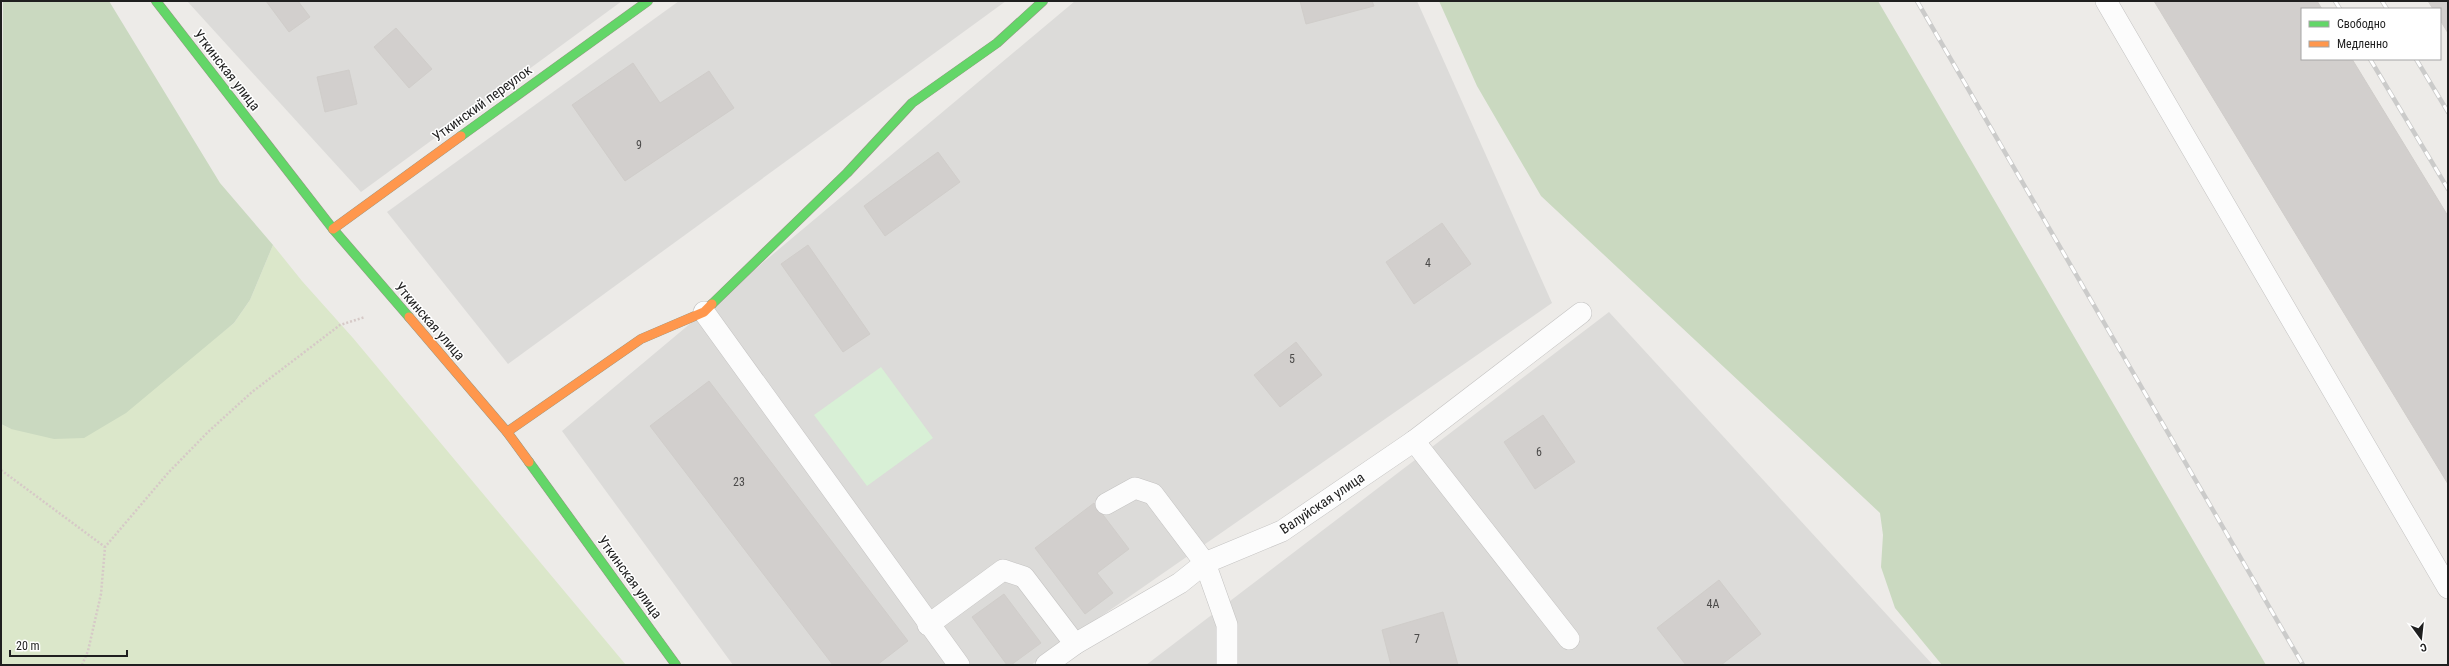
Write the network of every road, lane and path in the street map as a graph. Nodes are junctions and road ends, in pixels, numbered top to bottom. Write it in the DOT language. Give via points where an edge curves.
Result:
graph roads {
  1 [pos="156,1"];
  2 [pos="648,1"];
  3 [pos="1043,1"];
  4 [pos="2106,1"];
  5 [pos="333,229"];
  6 [pos="398,306"];
  7 [pos="704,312"];
  8 [pos="1581,313"];
  9 [pos="507,432"];
  10 [pos="1414,441"];
  11 [pos="1,470"];
  12 [pos="1106,504"];
  13 [pos="105,547"];
  14 [pos="1205,563"];
  15 [pos="2448,588"];
  16 [pos="928,625"];
  17 [pos="1569,638"];
  18 [pos="1075,644"];
  19 [pos="82,665"];
  20 [pos="676,665"];
  21 [pos="958,665"];
  22 [pos="1046,665"];
  23 [pos="1227,665"];
  1 -- 5 [label="street, Уткинская улица"];
  2 -- 5 [label="street, Уткинский переулок"];
  3 -- 7 [label="street" via="997,43 912,103 847,173"];
  4 -- 15 [label="lane"];
  5 -- 6 [label="street, Уткинская улица"];
  6 -- 9 [label="street, Уткинская улица"];
  6 -- 13 [label="path" via="340,325 252,392 168,473"];
  7 -- 9 [label="street" via="641,339"];
  7 -- 16 [label="lane"];
  8 -- 10 [label="lane, Валуйская улица"];
  9 -- 20 [label="street, Уткинская улица"];
  10 -- 14 [label="lane, Валуйская улица" via="1282,531"];
  10 -- 17 [label="lane"];
  11 -- 13 [label="path"];
  12 -- 14 [label="lane" via="1134,488 1154,494"];
  13 -- 19 [label="path" via="101,594 88,651"];
  14 -- 18 [label="lane, Валуйская улица" via="1180,583"];
  14 -- 23 [label="lane" via="1227,625"];
  16 -- 18 [label="lane" via="1003,570 1024,577"];
  16 -- 21 [label="lane"];
  18 -- 22 [label="lane, Валуйская улица"];
}
